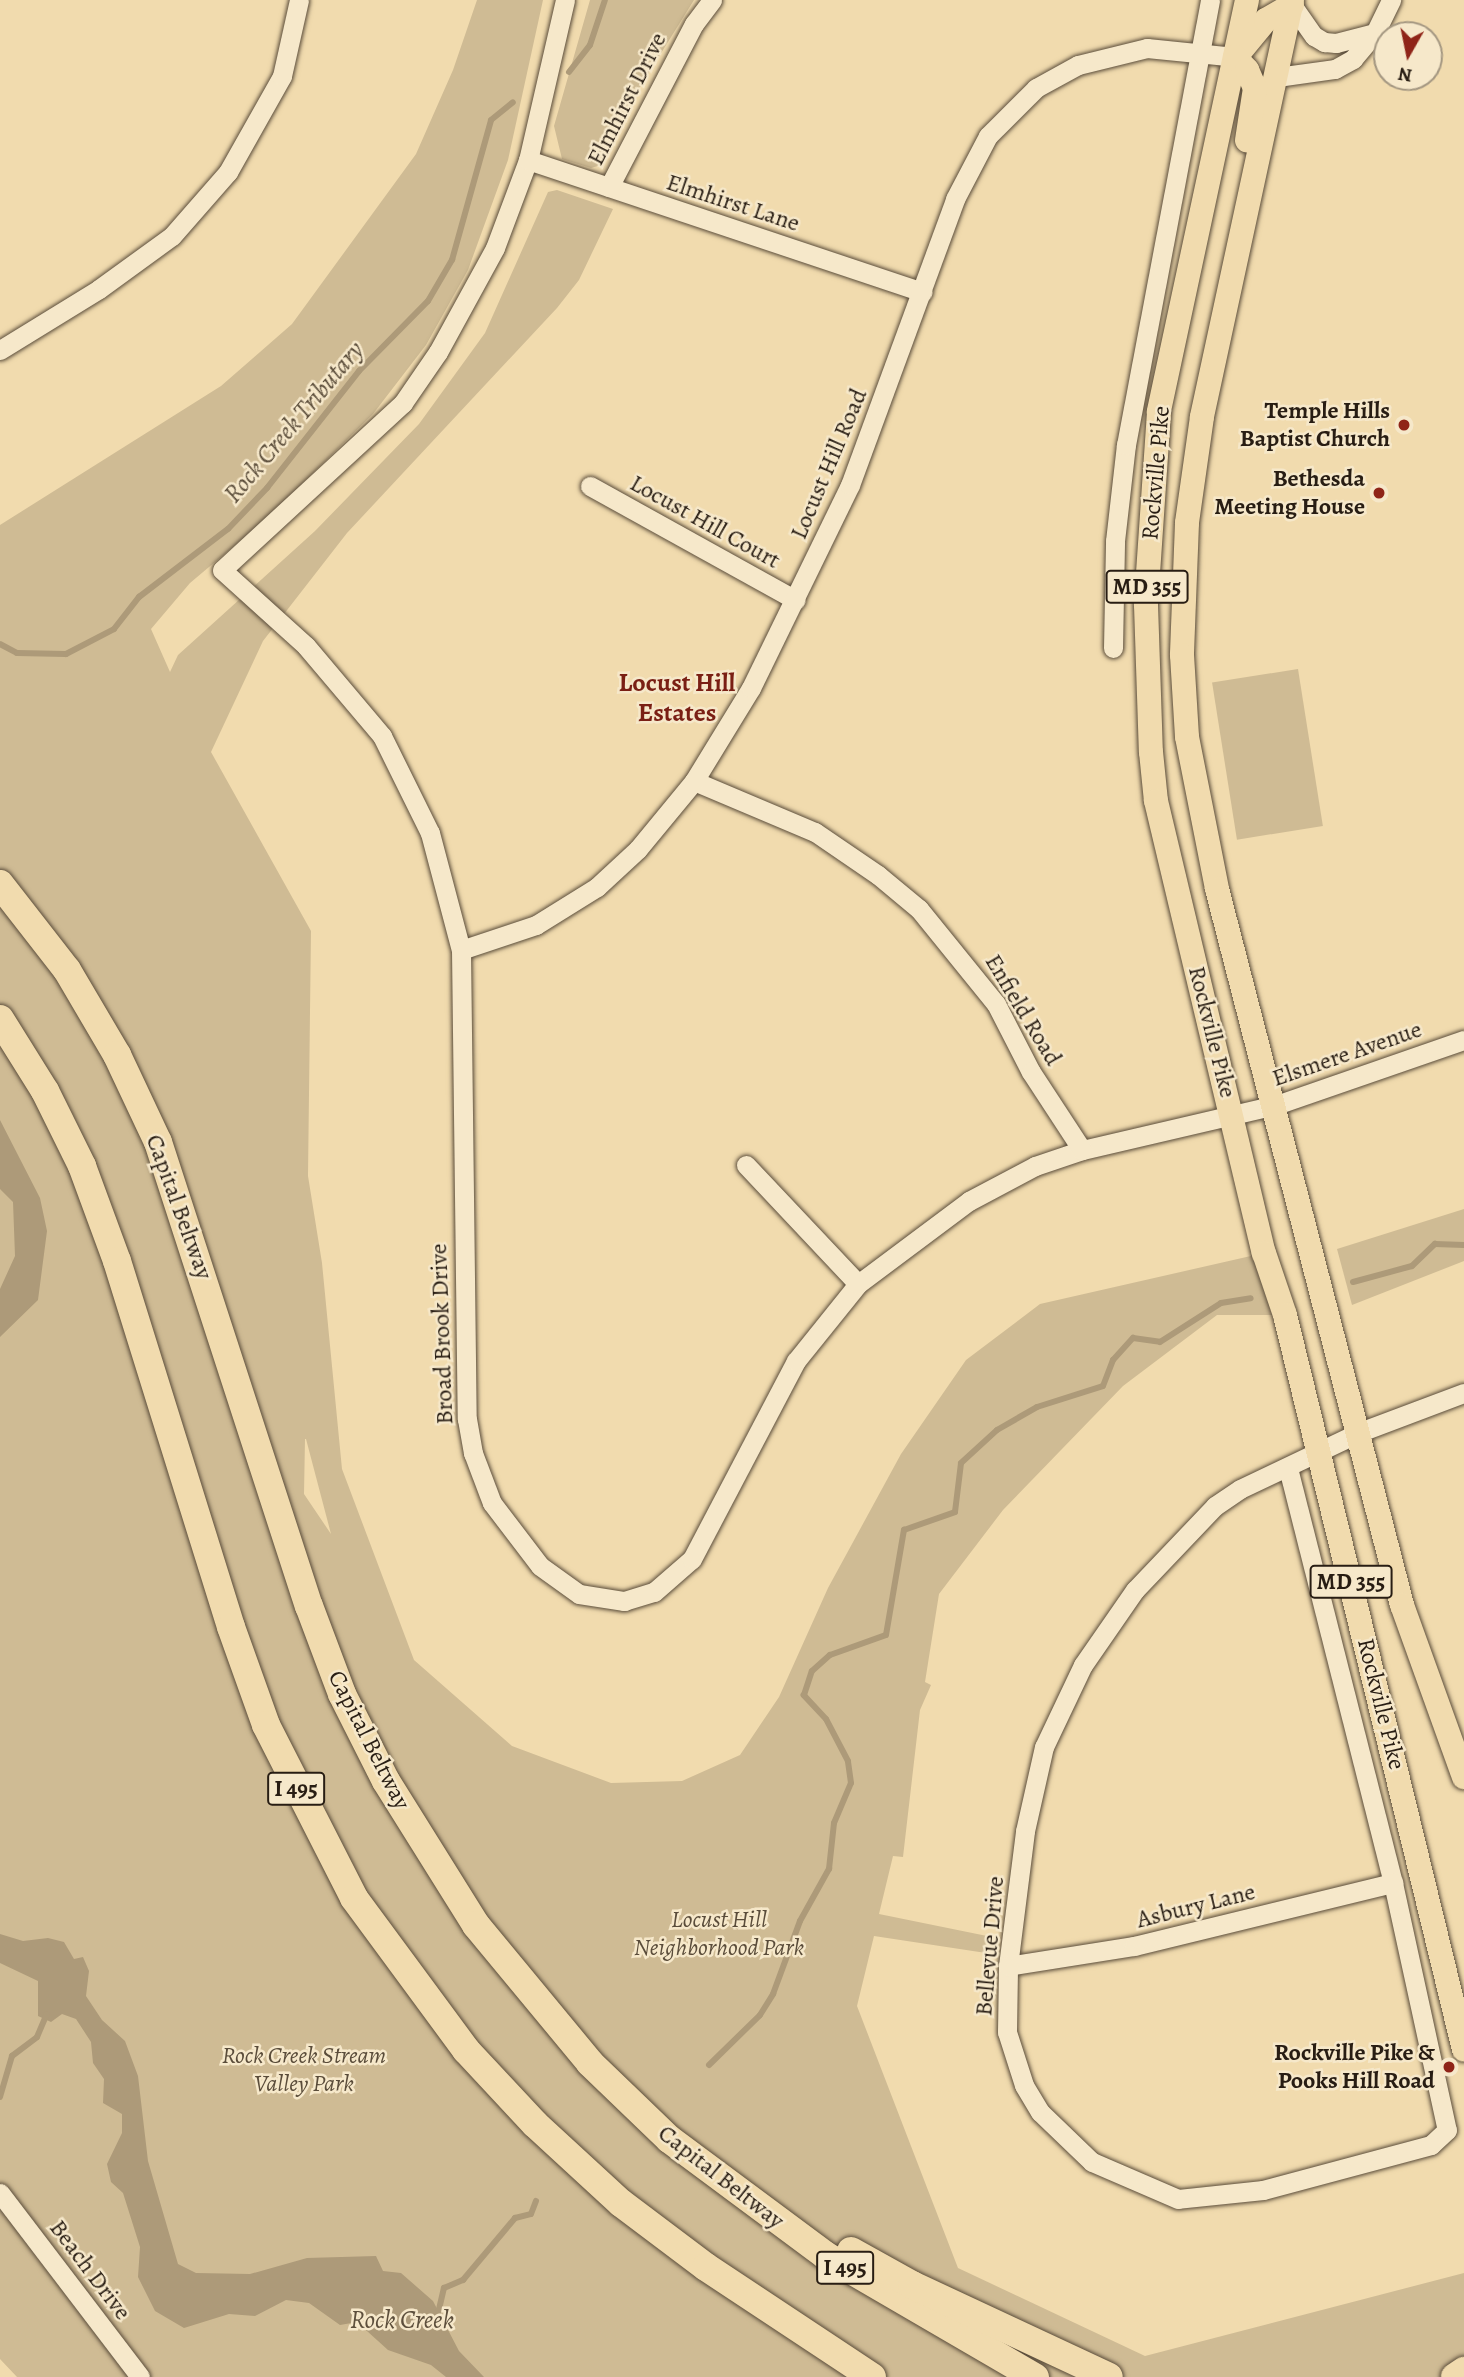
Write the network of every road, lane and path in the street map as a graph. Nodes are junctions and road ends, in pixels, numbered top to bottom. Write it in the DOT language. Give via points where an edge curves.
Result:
graph roads {
  1 [pos="299,0"];
  2 [pos="565,0"];
  3 [pos="712,0"];
  4 [pos="1210,0"];
  5 [pos="1247,0"];
  6 [pos="1391,0"];
  7 [pos="1292,2"];
  8 [pos="1381,21"];
  9 [pos="1373,34"];
  10 [pos="1373,35"];
  11 [pos="1200,51"];
  12 [pos="1235,57"];
  13 [pos="1277,77"];
  14 [pos="528,160"];
  15 [pos="609,187"];
  16 [pos="1250,192"];
  17 [pos="923,292"];
  18 [pos="0,350"];
  19 [pos="590,486"];
  20 [pos="796,600"];
  21 [pos="1113,648"];
  22 [pos="694,781"];
  23 [pos="0,884"];
  24 [pos="461,950"];
  25 [pos="0,1019"];
  26 [pos="1464,1040"];
  27 [pos="1276,1105"];
  28 [pos="1232,1116"];
  29 [pos="1082,1150"];
  30 [pos="746,1165"];
  31 [pos="858,1284"];
  32 [pos="1464,1393"];
  33 [pos="1360,1432"];
  34 [pos="1319,1453"];
  35 [pos="1287,1468"];
  36 [pos="1464,1777"];
  37 [pos="1393,1883"];
  38 [pos="1008,1966"];
  39 [pos="1464,2050"];
  40 [pos="1447,2130"];
  41 [pos="669,2138"];
  42 [pos="0,2193"];
  43 [pos="1464,2371"];
  44 [pos="870,2376"];
  45 [pos="140,2377"];
  46 [pos="1034,2377"];
  47 [pos="1109,2377"];
  48 [pos="1455,2377"];
  1 -- 18 [label="street" via="282,76 228,172 172,236 99,289"];
  2 -- 14 [label="street"];
  3 -- 15 [label="street, Elmhirst Drive" via="687,36"];
  4 -- 11 [label="street, Rockville Pike"];
  5 -- 12 [label="main road, Rockville Pike / MD 355"];
  6 -- 8 [label="street"];
  7 -- 9 [label="street" via="1314,36 1324,41 1336,43"];
  7 -- 12 [label="main road" via="1266,20"];
  7 -- 13 [label="main road, Rockville Pike / MD 355"];
  10 -- 13 [label="street" via="1353,59 1335,69"];
  11 -- 12 [label="street, Locust Hill Road"];
  11 -- 17 [label="street, Locust Hill Road" via="1147,48 1078,65 1036,88 988,135 955,199"];
  11 -- 21 [label="street, Rockville Pike" via="1126,445 1115,541"];
  12 -- 16 [label="main road" via="1255,88 1243,162"];
  12 -- 28 [label="main road, Rockville Pike / MD 355" via="1159,412 1146,605 1156,801"];
  13 -- 16 [label="main road, Rockville Pike / MD 355"];
  14 -- 15 [label="street, Elmhirst Lane"];
  14 -- 24 [label="street, Broad Brook Drive" via="495,248 439,352 402,403 222,570 306,646 382,736 430,833"];
  15 -- 17 [label="street, Elmhirst Lane"];
  16 -- 27 [label="main road, Rockville Pike / MD 355" via="1202,416 1187,523 1182,655 1187,737 1217,889"];
  17 -- 20 [label="street, Locust Hill Road" via="850,485"];
  19 -- 20 [label="street, Locust Hill Court"];
  20 -- 22 [label="street, Locust Hill Road" via="751,688"];
  22 -- 24 [label="street, Locust Hill Road" via="638,849 597,887 536,925"];
  22 -- 29 [label="street, Enfield Road" via="815,832 919,909 996,1004 1031,1072"];
  23 -- 41 [label="highway, Capital Beltway / I 495" via="67,970 117,1055 158,1142 309,1606 342,1694 386,1781 476,1925 534,2001 590,2063"];
  24 -- 31 [label="street, Broad Brook Drive" via="467,1419 473,1453 492,1503 540,1566 579,1594 624,1601 654,1592 692,1559 796,1361"];
  25 -- 44 [label="highway, I 495" via="45,1091 82,1166 117,1261 231,1628 266,1725 354,1898 459,2040 535,2124 621,2203 695,2259"];
  26 -- 27 [label="street, Elsmere Avenue"];
  27 -- 28 [label="street, Elsmere Avenue"];
  27 -- 33 [label="main road, Rockville Pike / MD 355"];
  28 -- 29 [label="street, Elsmere Avenue"];
  28 -- 34 [label="main road, Rockville Pike / MD 355"];
  29 -- 31 [label="street, Broad Brook Drive" via="1035,1166 968,1200"];
  30 -- 31 [label="street"];
  32 -- 33 [label="street, Bellevue Drive"];
  33 -- 34 [label="street, Bellevue Drive"];
  33 -- 36 [label="main road, Rockville Pike / MD 355" via="1402,1605"];
  34 -- 35 [label="street, Bellevue Drive"];
  34 -- 39 [label="main road, Rockville Pike / MD 355"];
  35 -- 37 [label="street, Rockville Pike"];
  35 -- 38 [label="street, Bellevue Drive" via="1215,1506 1135,1590 1083,1665 1044,1747 1025,1831"];
  37 -- 38 [label="street, Asbury Lane" via="1133,1946"];
  37 -- 40 [label="street, Rockville Pike"];
  38 -- 40 [label="street, Bellevue Drive" via="1007,2032 1024,2085 1040,2112 1092,2162 1178,2199 1263,2190 1431,2144"];
  41 -- 46 [label="highway, Capital Beltway / I 495" via="825,2255"];
  41 -- 47 [label="highway" via="912,2285"];
  42 -- 45 [label="street, Beach Drive"];
  43 -- 48 [label="highway"];
}
